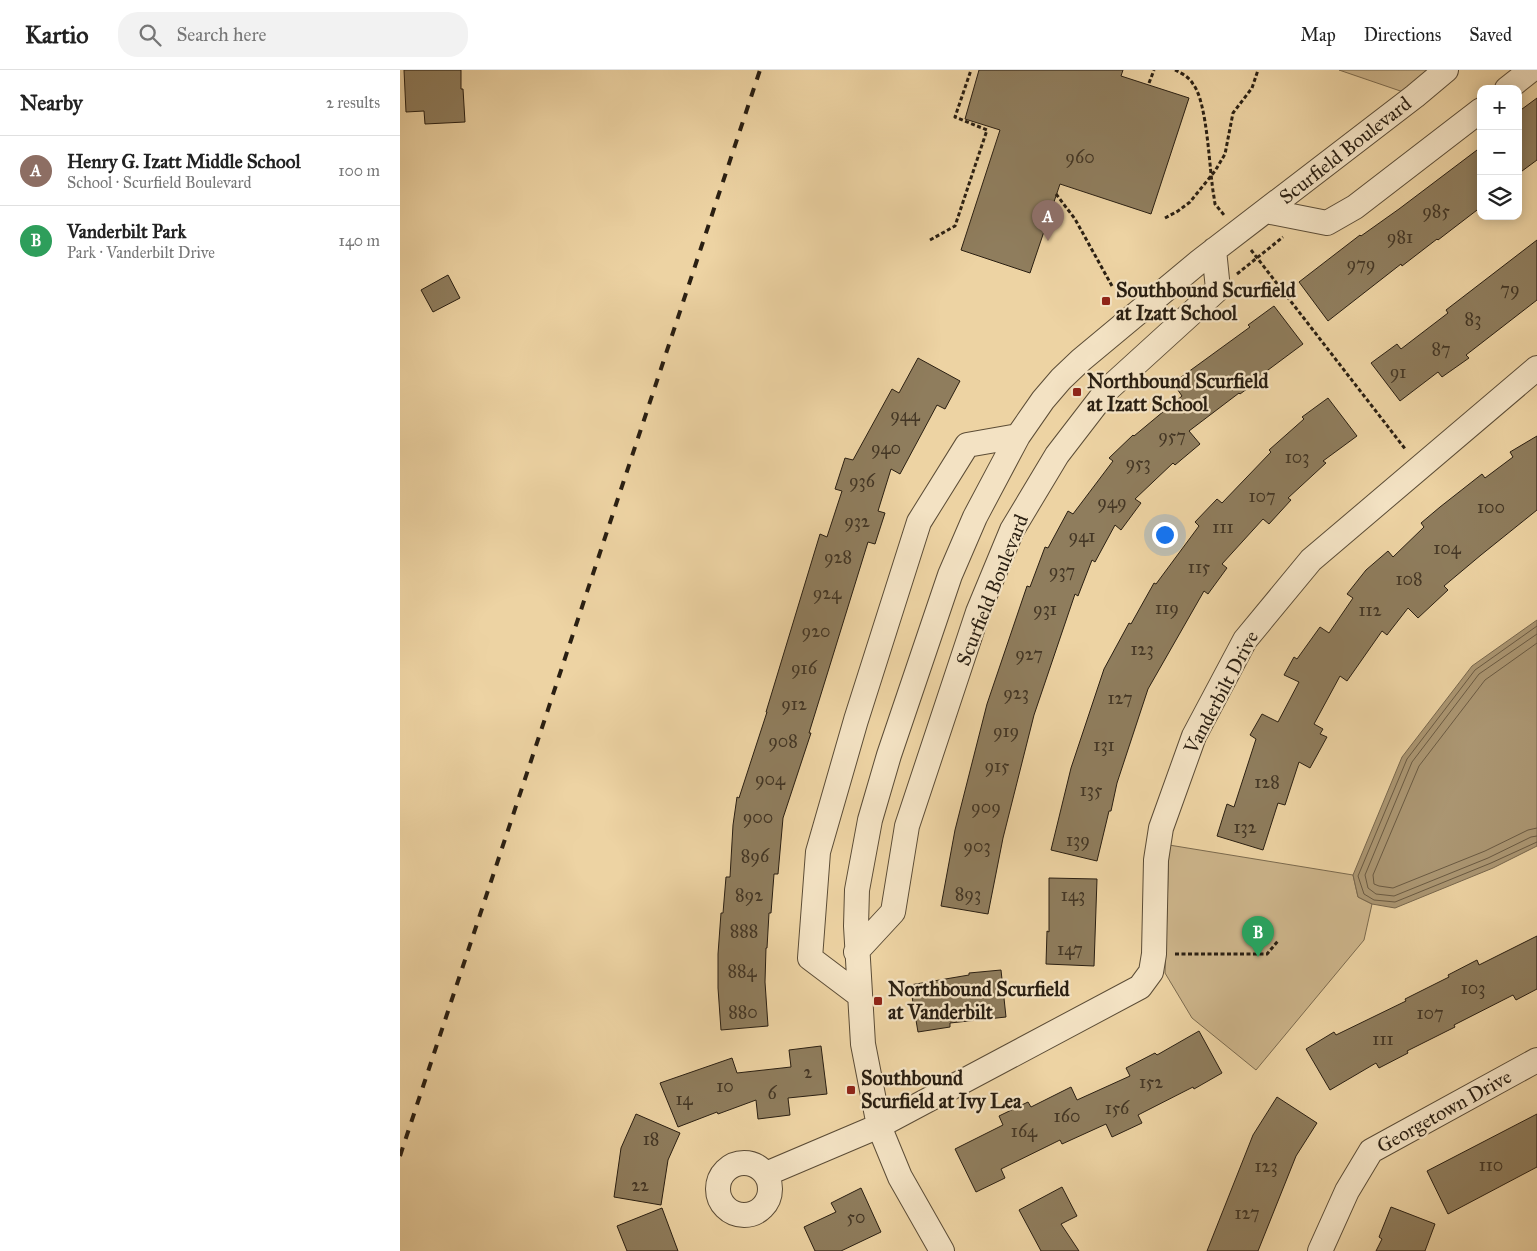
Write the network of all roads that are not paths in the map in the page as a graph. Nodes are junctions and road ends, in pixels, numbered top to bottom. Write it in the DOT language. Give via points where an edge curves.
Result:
graph roads {
  1 [pos="1446,70"];
  2 [pos="1531,70"];
  3 [pos="1512,85"];
  4 [pos="1477,113"];
  5 [pos="1266,211"];
  6 [pos="1214,250"];
  7 [pos="1537,368"];
  8 [pos="1018,436"];
  9 [pos="856,952"];
  10 [pos="859,995"];
  11 [pos="1537,1060"];
  12 [pos="880,1126"];
  13 [pos="766,1174"];
  14 [pos="942,1251"];
  15 [pos="1320,1251"];
  1 -- 5 [label="street, Scurfield Boulevard"];
  2 -- 3 [label="street"];
  4 -- 5 [label="street, Scurfield Boulevard" via="1355,207 1327,223"];
  5 -- 6 [label="street, Scurfield Boulevard"];
  6 -- 8 [label="street, Scurfield Boulevard" via="1080,360 1047,395"];
  6 -- 9 [label="street, Scurfield Boulevard" via="1218,289 1107,390 1057,455 1012,530 978,612 907,826 893,912"];
  7 -- 12 [label="street, Vanderbilt Drive" via="1311,560 1245,640 1194,736 1160,828 1154,954 1151,972 1140,987"];
  8 -- 9 [label="street, Scurfield Boulevard" via="975,517 950,575 889,755 870,820 857,890"];
  8 -- 10 [label="street" via="966,445 919,522 818,852 810,958"];
  9 -- 10 [label="street, Scurfield Boulevard"];
  10 -- 12 [label="street, Scurfield Boulevard" via="863,1044"];
  11 -- 15 [label="street, Georgetown Drive" via="1371,1151 1347,1190"];
  12 -- 13 [label="street, Vanderbilt Drive"];
  12 -- 14 [label="street, Scurfield Boulevard" via="900,1176"];
}
